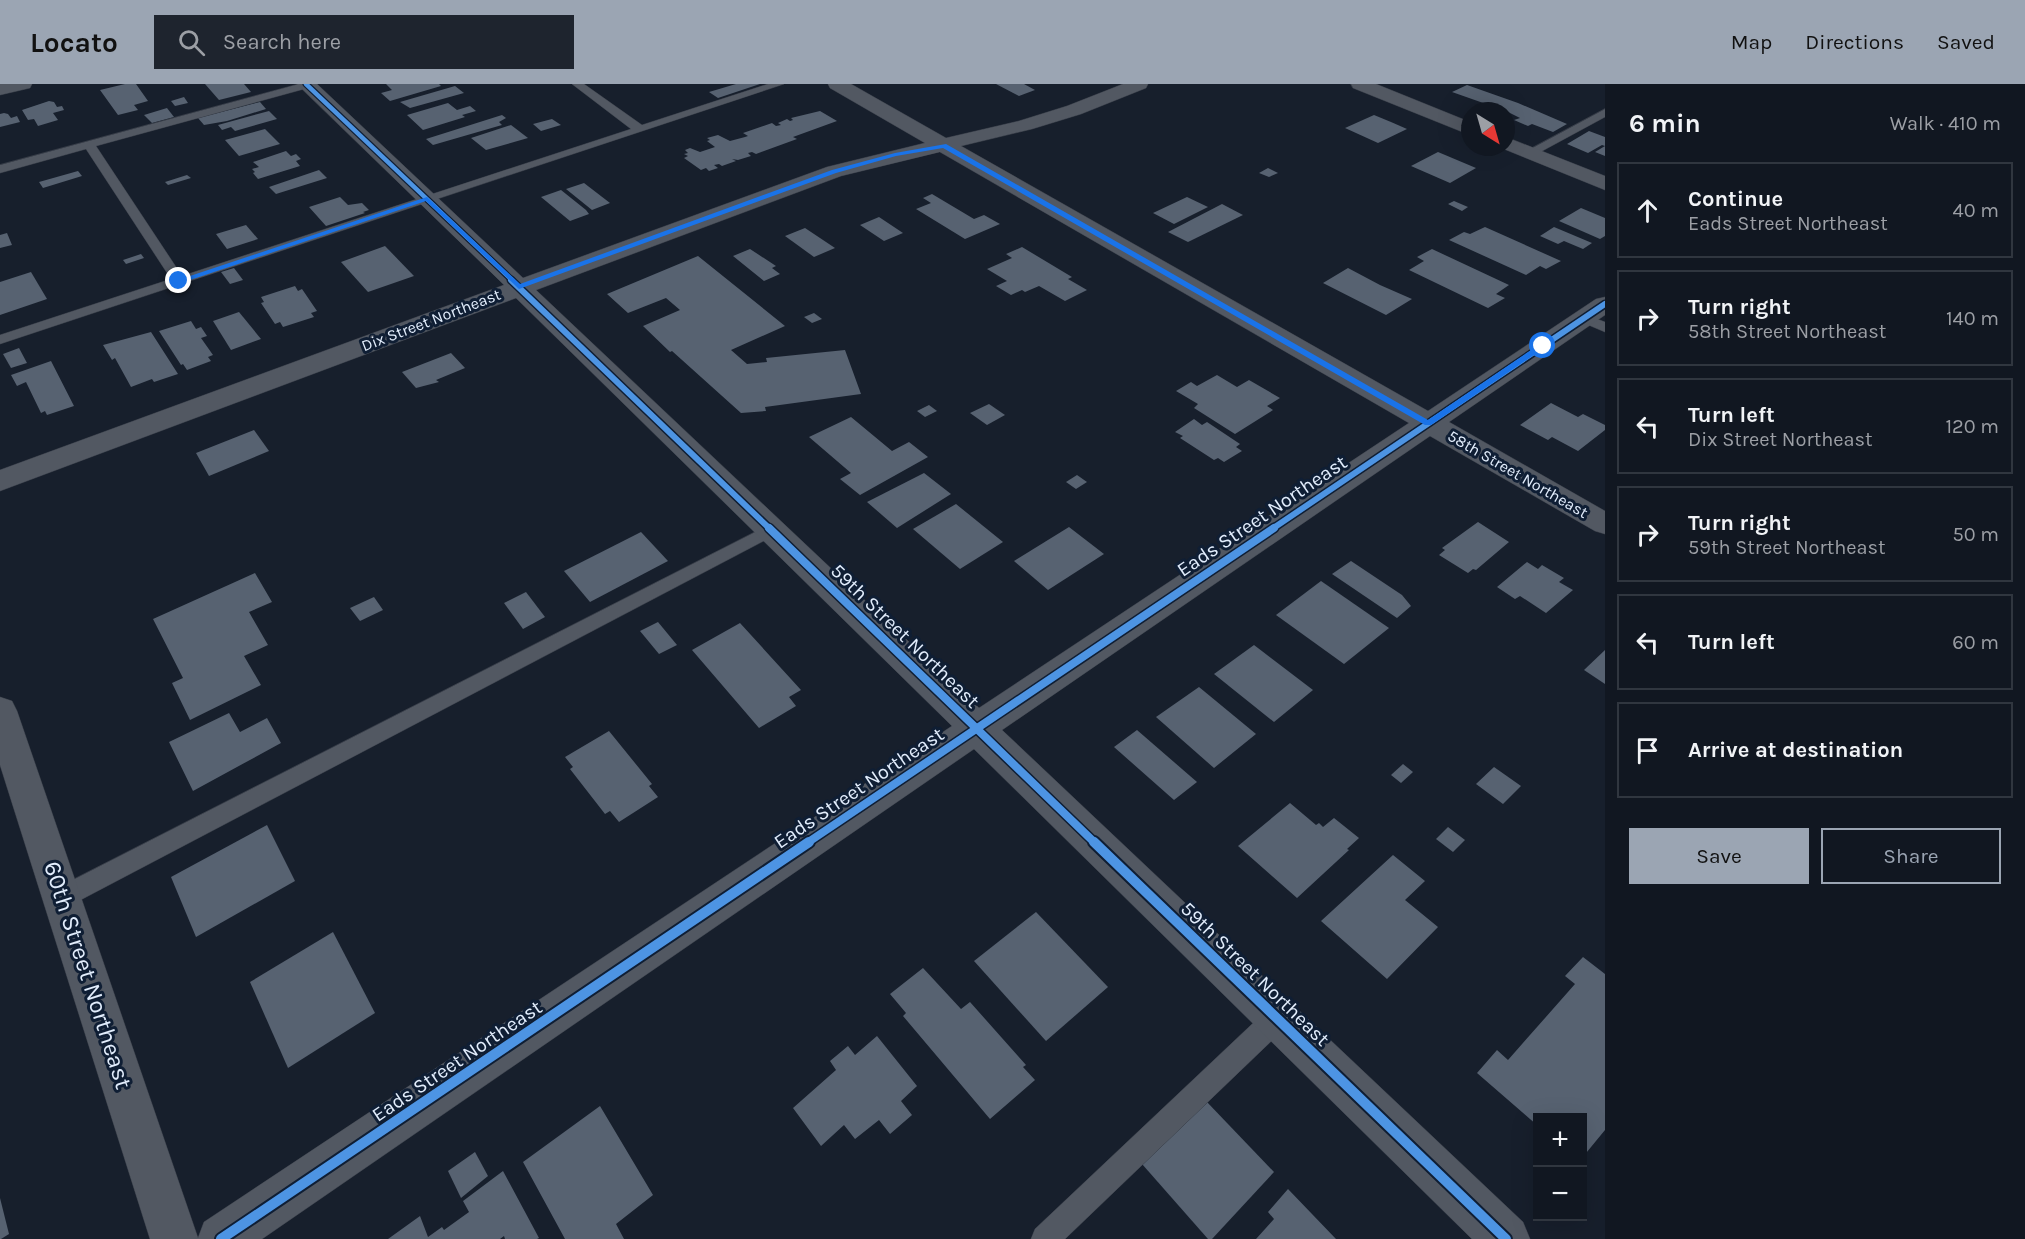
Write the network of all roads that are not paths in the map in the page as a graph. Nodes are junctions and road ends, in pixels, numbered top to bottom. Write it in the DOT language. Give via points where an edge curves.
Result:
graph roads {
  1 [pos="22,84"];
  2 [pos="308,84"];
  3 [pos="577,84"];
  4 [pos="779,84"];
  5 [pos="837,84"];
  6 [pos="1139,84"];
  7 [pos="1360,84"];
  8 [pos="0,90"];
  9 [pos="1605,112"];
  10 [pos="1461,125"];
  11 [pos="639,129"];
  12 [pos="89,144"];
  13 [pos="944,146"];
  14 [pos="1515,147"];
  15 [pos="1529,153"];
  16 [pos="0,169"];
  17 [pos="1605,183"];
  18 [pos="427,199"];
  19 [pos="179,281"];
  20 [pos="519,287"];
  21 [pos="1598,317"];
  22 [pos="0,340"];
  23 [pos="1428,423"];
  24 [pos="0,481"];
  25 [pos="1605,524"];
  26 [pos="771,530"];
  27 [pos="0,711"];
  28 [pos="977,728"];
  29 [pos="63,897"];
  30 [pos="1277,1018"];
  31 [pos="174,1239"];
  32 [pos="221,1239"];
  33 [pos="1045,1239"];
  34 [pos="1506,1239"];
  1 -- 8 [label="street"];
  2 -- 12 [label="lane"];
  2 -- 18 [label="street, 59th Street Northeast"];
  3 -- 11 [label="lane"];
  4 -- 11 [label="lane"];
  5 -- 13 [label="street, 58th Street Northeast"];
  6 -- 13 [label="street, Dix Street Northeast" via="1064,113"];
  7 -- 10 [label="street"];
  9 -- 15 [label="lane"];
  11 -- 18 [label="lane"];
  12 -- 16 [label="lane"];
  12 -- 19 [label="lane"];
  13 -- 20 [label="street, Dix Street Northeast" via="834,171"];
  13 -- 23 [label="street, 58th Street Northeast"];
  14 -- 15 [label="street"];
  15 -- 17 [label="street"];
  18 -- 19 [label="lane"];
  18 -- 20 [label="street, 59th Street Northeast"];
  19 -- 22 [label="lane"];
  20 -- 24 [label="street, Dix Street Northeast"];
  20 -- 26 [label="street, 59th Street Northeast"];
  21 -- 23 [label="street, Eads Street Northeast"];
  23 -- 25 [label="street, 58th Street Northeast"];
  23 -- 28 [label="street, Eads Street Northeast"];
  26 -- 28 [label="street, 59th Street Northeast"];
  26 -- 29 [label="lane"];
  27 -- 29 [label="street, 60th Street Northeast"];
  28 -- 30 [label="street, 59th Street Northeast"];
  28 -- 32 [label="street, Eads Street Northeast"];
  29 -- 31 [label="street, 60th Street Northeast"];
  30 -- 33 [label="lane"];
  30 -- 34 [label="street, 59th Street Northeast"];
}
